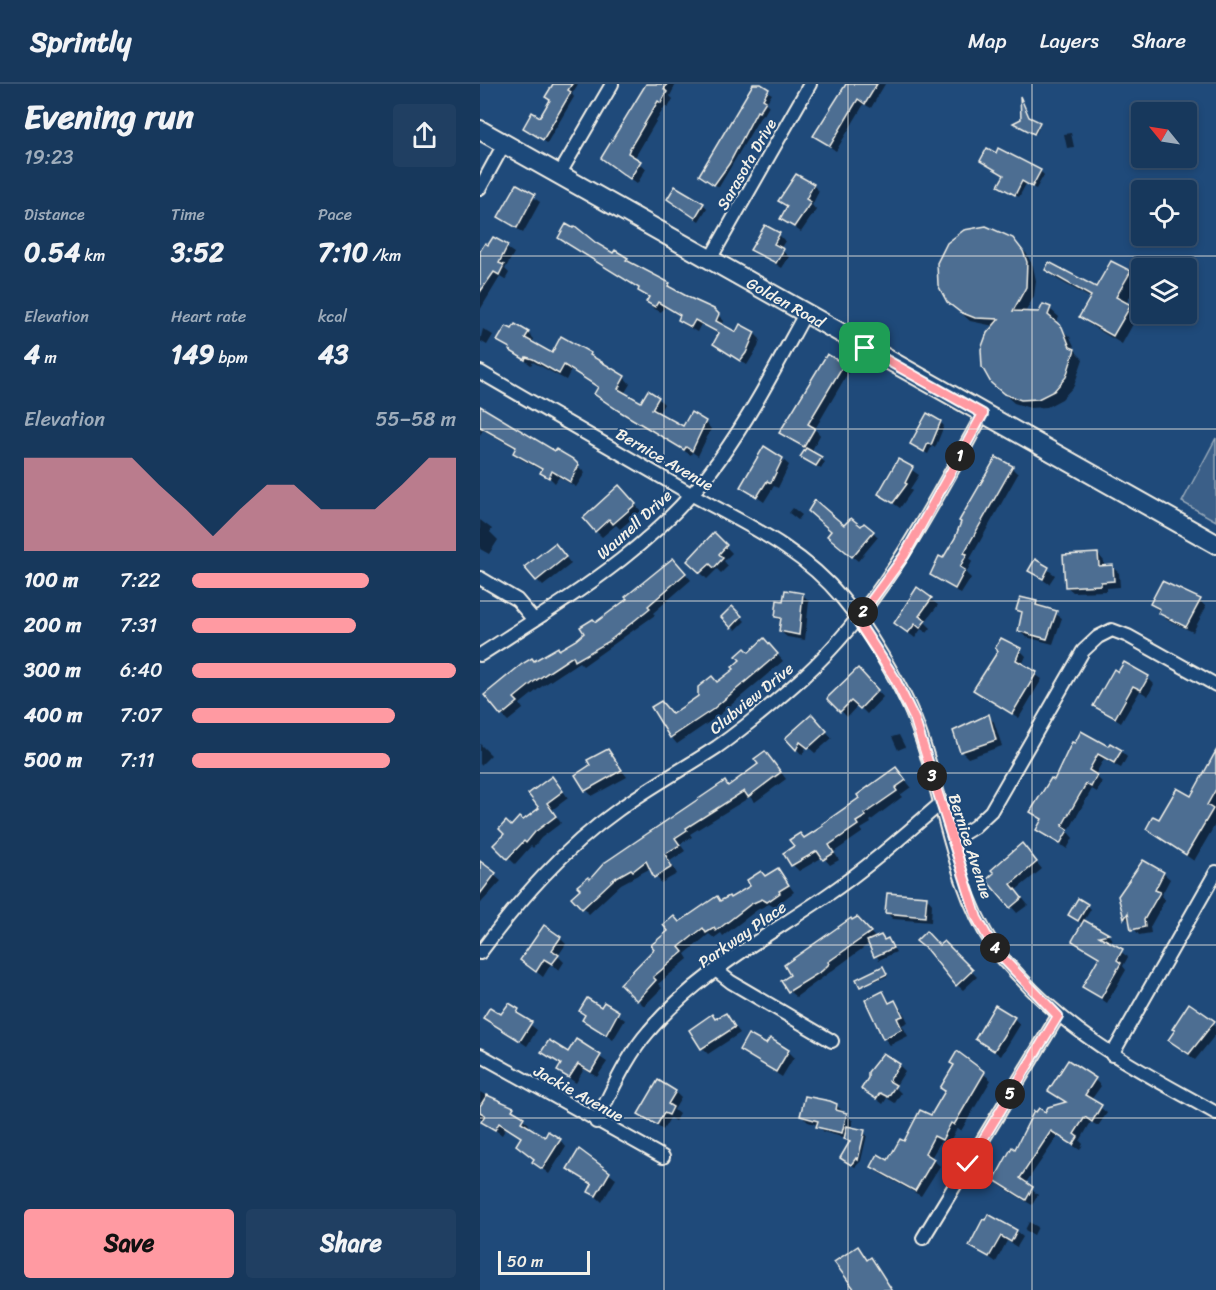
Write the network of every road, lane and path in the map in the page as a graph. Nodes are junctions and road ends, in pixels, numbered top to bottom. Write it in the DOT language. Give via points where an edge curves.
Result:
graph roads {
  1 [pos="612,84"];
  2 [pos="810,84"];
  3 [pos="480,130"];
  4 [pos="504,144"];
  5 [pos="560,176"];
  6 [pos="480,188"];
  7 [pos="709,261"];
  8 [pos="805,314"];
  9 [pos="480,372"];
  10 [pos="983,414"];
  11 [pos="691,494"];
  12 [pos="1216,544"];
  13 [pos="480,578"];
  14 [pos="534,620"];
  15 [pos="857,620"];
  16 [pos="480,654"];
  17 [pos="1216,685"];
  18 [pos="940,804"];
  19 [pos="951,841"];
  20 [pos="1216,872"];
  21 [pos="480,953"];
  22 [pos="717,971"];
  23 [pos="1058,1016"];
  24 [pos="832,1041"];
  25 [pos="480,1055"];
  26 [pos="1112,1055"];
  27 [pos="1216,1113"];
  28 [pos="596,1122"];
  29 [pos="663,1157"];
  30 [pos="923,1238"];
  1 -- 5 [label="street"];
  2 -- 7 [label="street, Sarasota Drive"];
  3 -- 4 [label="street, Golden Road"];
  4 -- 5 [label="street, Golden Road"];
  4 -- 6 [label="street"];
  5 -- 7 [label="street, Golden Road"];
  7 -- 8 [label="street, Golden Road"];
  8 -- 10 [label="street, Golden Road"];
  8 -- 11 [label="street, Waunell Drive" via="745,420 719,461"];
  9 -- 11 [label="street, Bernice Avenue"];
  10 -- 12 [label="street, Golden Road"];
  10 -- 15 [label="street, Clubview Drive" via="904,556"];
  11 -- 14 [label="street, Waunell Drive" via="629,555"];
  11 -- 15 [label="street, Bernice Avenue" via="791,551 843,598"];
  13 -- 14 [label="street" via="517,600"];
  14 -- 16 [label="street, Waunell Drive"];
  15 -- 18 [label="street, Bernice Avenue" via="894,677 915,720"];
  15 -- 21 [label="street, Clubview Drive" via="764,711 719,746 618,810 567,852 508,915"];
  17 -- 19 [label="street" via="1128,636 1112,630 1098,637 1083,651 991,811"];
  18 -- 19 [label="street, Bernice Avenue"];
  18 -- 22 [label="street, Parkway Place" via="873,862"];
  19 -- 23 [label="street, Bernice Avenue" via="977,918 995,950"];
  20 -- 26 [label="street"];
  22 -- 24 [label="street"];
  22 -- 28 [label="street, Parkway Place" via="682,997 647,1033"];
  23 -- 26 [label="street, Bernice Avenue"];
  23 -- 30 [label="street"];
  25 -- 28 [label="street, Jackie Avenue"];
  26 -- 27 [label="street, Bernice Avenue"];
  28 -- 29 [label="street, Jackie Avenue"];
}
